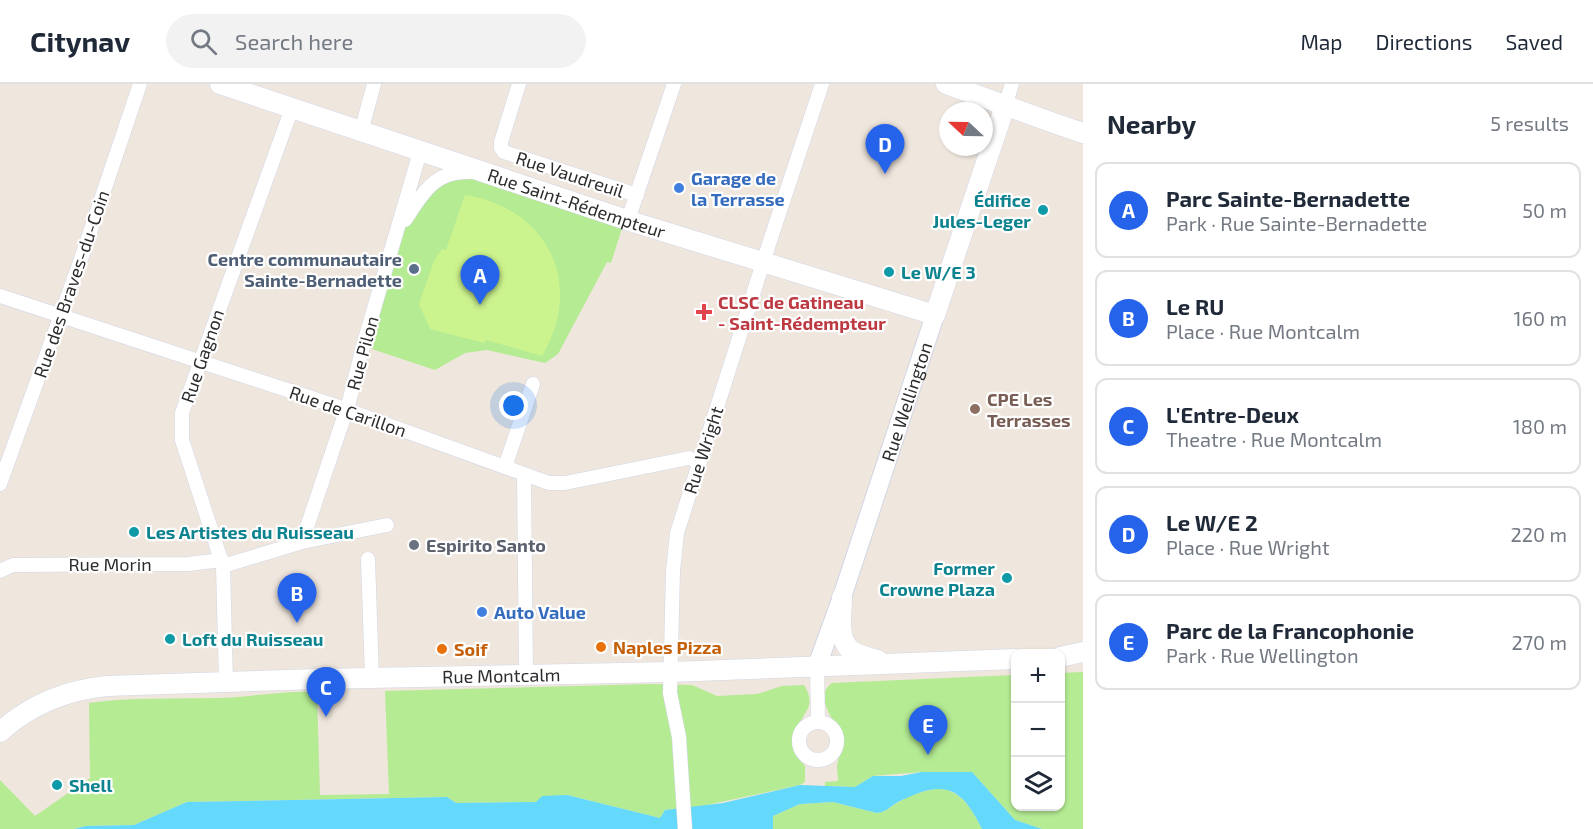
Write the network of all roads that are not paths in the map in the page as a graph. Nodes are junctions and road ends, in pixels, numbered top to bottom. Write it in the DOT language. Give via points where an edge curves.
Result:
graph roads {
  1 [pos="140,84"];
  2 [pos="220,84"];
  3 [pos="374,84"];
  4 [pos="519,84"];
  5 [pos="674,84"];
  6 [pos="822,84"];
  7 [pos="946,84"];
  8 [pos="1012,84"];
  9 [pos="1005,106"];
  10 [pos="292,108"];
  11 [pos="361,132"];
  12 [pos="1083,133"];
  13 [pos="420,152"];
  14 [pos="483,173"];
  15 [pos="637,195"];
  16 [pos="628,220"];
  17 [pos="398,232"];
  18 [pos="764,261"];
  19 [pos="0,296"];
  20 [pos="935,315"];
  21 [pos="60,316"];
  22 [pos="200,360"];
  23 [pos="533,384"];
  24 [pos="346,410"];
  25 [pos="700,462"];
  26 [pos="505,467"];
  27 [pos="524,474"];
  28 [pos="0,484"];
  29 [pos="387,525"];
  30 [pos="302,542"];
  31 [pos="368,559"];
  32 [pos="222,563"];
  33 [pos="0,571"];
  34 [pos="842,597"];
  35 [pos="1083,652"];
  36 [pos="1065,657"];
  37 [pos="1011,659"];
  38 [pos="1065,659"];
  39 [pos="1083,661"];
  40 [pos="886,663"];
  41 [pos="817,666"];
  42 [pos="670,672"];
  43 [pos="526,674"];
  44 [pos="372,677"];
  45 [pos="226,681"];
  46 [pos="818,722"];
  47 [pos="0,732"];
  48 [pos="685,829"];
  1 -- 21 [label="street, Rue des Braves-du-Coin"];
  2 -- 10 [label="main road, Rue Saint-Rédempteur"];
  3 -- 11 [label="street"];
  4 -- 15 [label="street, Rue Vaudreuil" via="501,142 504,152"];
  5 -- 15 [label="street"];
  6 -- 18 [label="street, Rue Wright"];
  7 -- 9 [label="main road"];
  8 -- 9 [label="street, Rue Wellington"];
  9 -- 12 [label="main road"];
  9 -- 20 [label="main road, Rue Wellington"];
  10 -- 11 [label="main road, Rue Saint-Rédempteur"];
  10 -- 22 [label="street, Rue Gagnon"];
  11 -- 13 [label="main road, Rue Saint-Rédempteur"];
  13 -- 14 [label="main road, Rue Saint-Rédempteur"];
  13 -- 17 [label="street, Rue Pilon"];
  14 -- 16 [label="main road, Rue Saint-Rédempteur"];
  14 -- 17 [label="street, Rue Pilon" via="449,172 441,176"];
  15 -- 16 [label="street"];
  16 -- 18 [label="main road, Rue Saint-Rédempteur"];
  17 -- 24 [label="street, Rue Pilon"];
  18 -- 20 [label="main road, Rue Saint-Rédempteur"];
  18 -- 25 [label="street, Rue Wright"];
  19 -- 21 [label="street, Rue de Carillon"];
  20 -- 34 [label="street, Rue Wellington"];
  21 -- 22 [label="street, Rue de Carillon"];
  21 -- 28 [label="street, Rue des Braves-du-Coin"];
  22 -- 24 [label="street, Rue de Carillon"];
  22 -- 32 [label="street, Rue Gagnon" via="182,413 183,440"];
  23 -- 26 [label="street"];
  24 -- 26 [label="street, Rue de Carillon"];
  24 -- 30 [label="street, Rue Pilon"];
  25 -- 27 [label="street, Rue de Carillon" via="689,458 556,484"];
  25 -- 42 [label="street, Rue Wright" via="676,543"];
  26 -- 27 [label="street, Rue de Carillon"];
  27 -- 43 [label="street"];
  29 -- 30 [label="street, Rue Morin"];
  30 -- 32 [label="street, Rue Morin"];
  31 -- 44 [label="street"];
  32 -- 33 [label="street, Rue Morin" via="14,565"];
  32 -- 45 [label="street, Rue Gagnon"];
  34 -- 40 [label="main road" via="843,637 848,648"];
  34 -- 41 [label="street, Rue Wellington"];
  35 -- 36 [label="main road"];
  37 -- 40 [label="main road, Rue Montcalm"];
  38 -- 39 [label="main road"];
  40 -- 41 [label="main road, Rue Montcalm"];
  41 -- 42 [label="main road, Rue Montcalm"];
  41 -- 46 [label="street, Rue Wellington"];
  42 -- 43 [label="main road, Rue Montcalm"];
  42 -- 48 [label="street, Rue Wright"];
  43 -- 44 [label="main road, Rue Montcalm"];
  44 -- 45 [label="main road, Rue Montcalm"];
  45 -- 47 [label="main road, Rue Montcalm" via="81,690 47,700"];
}
